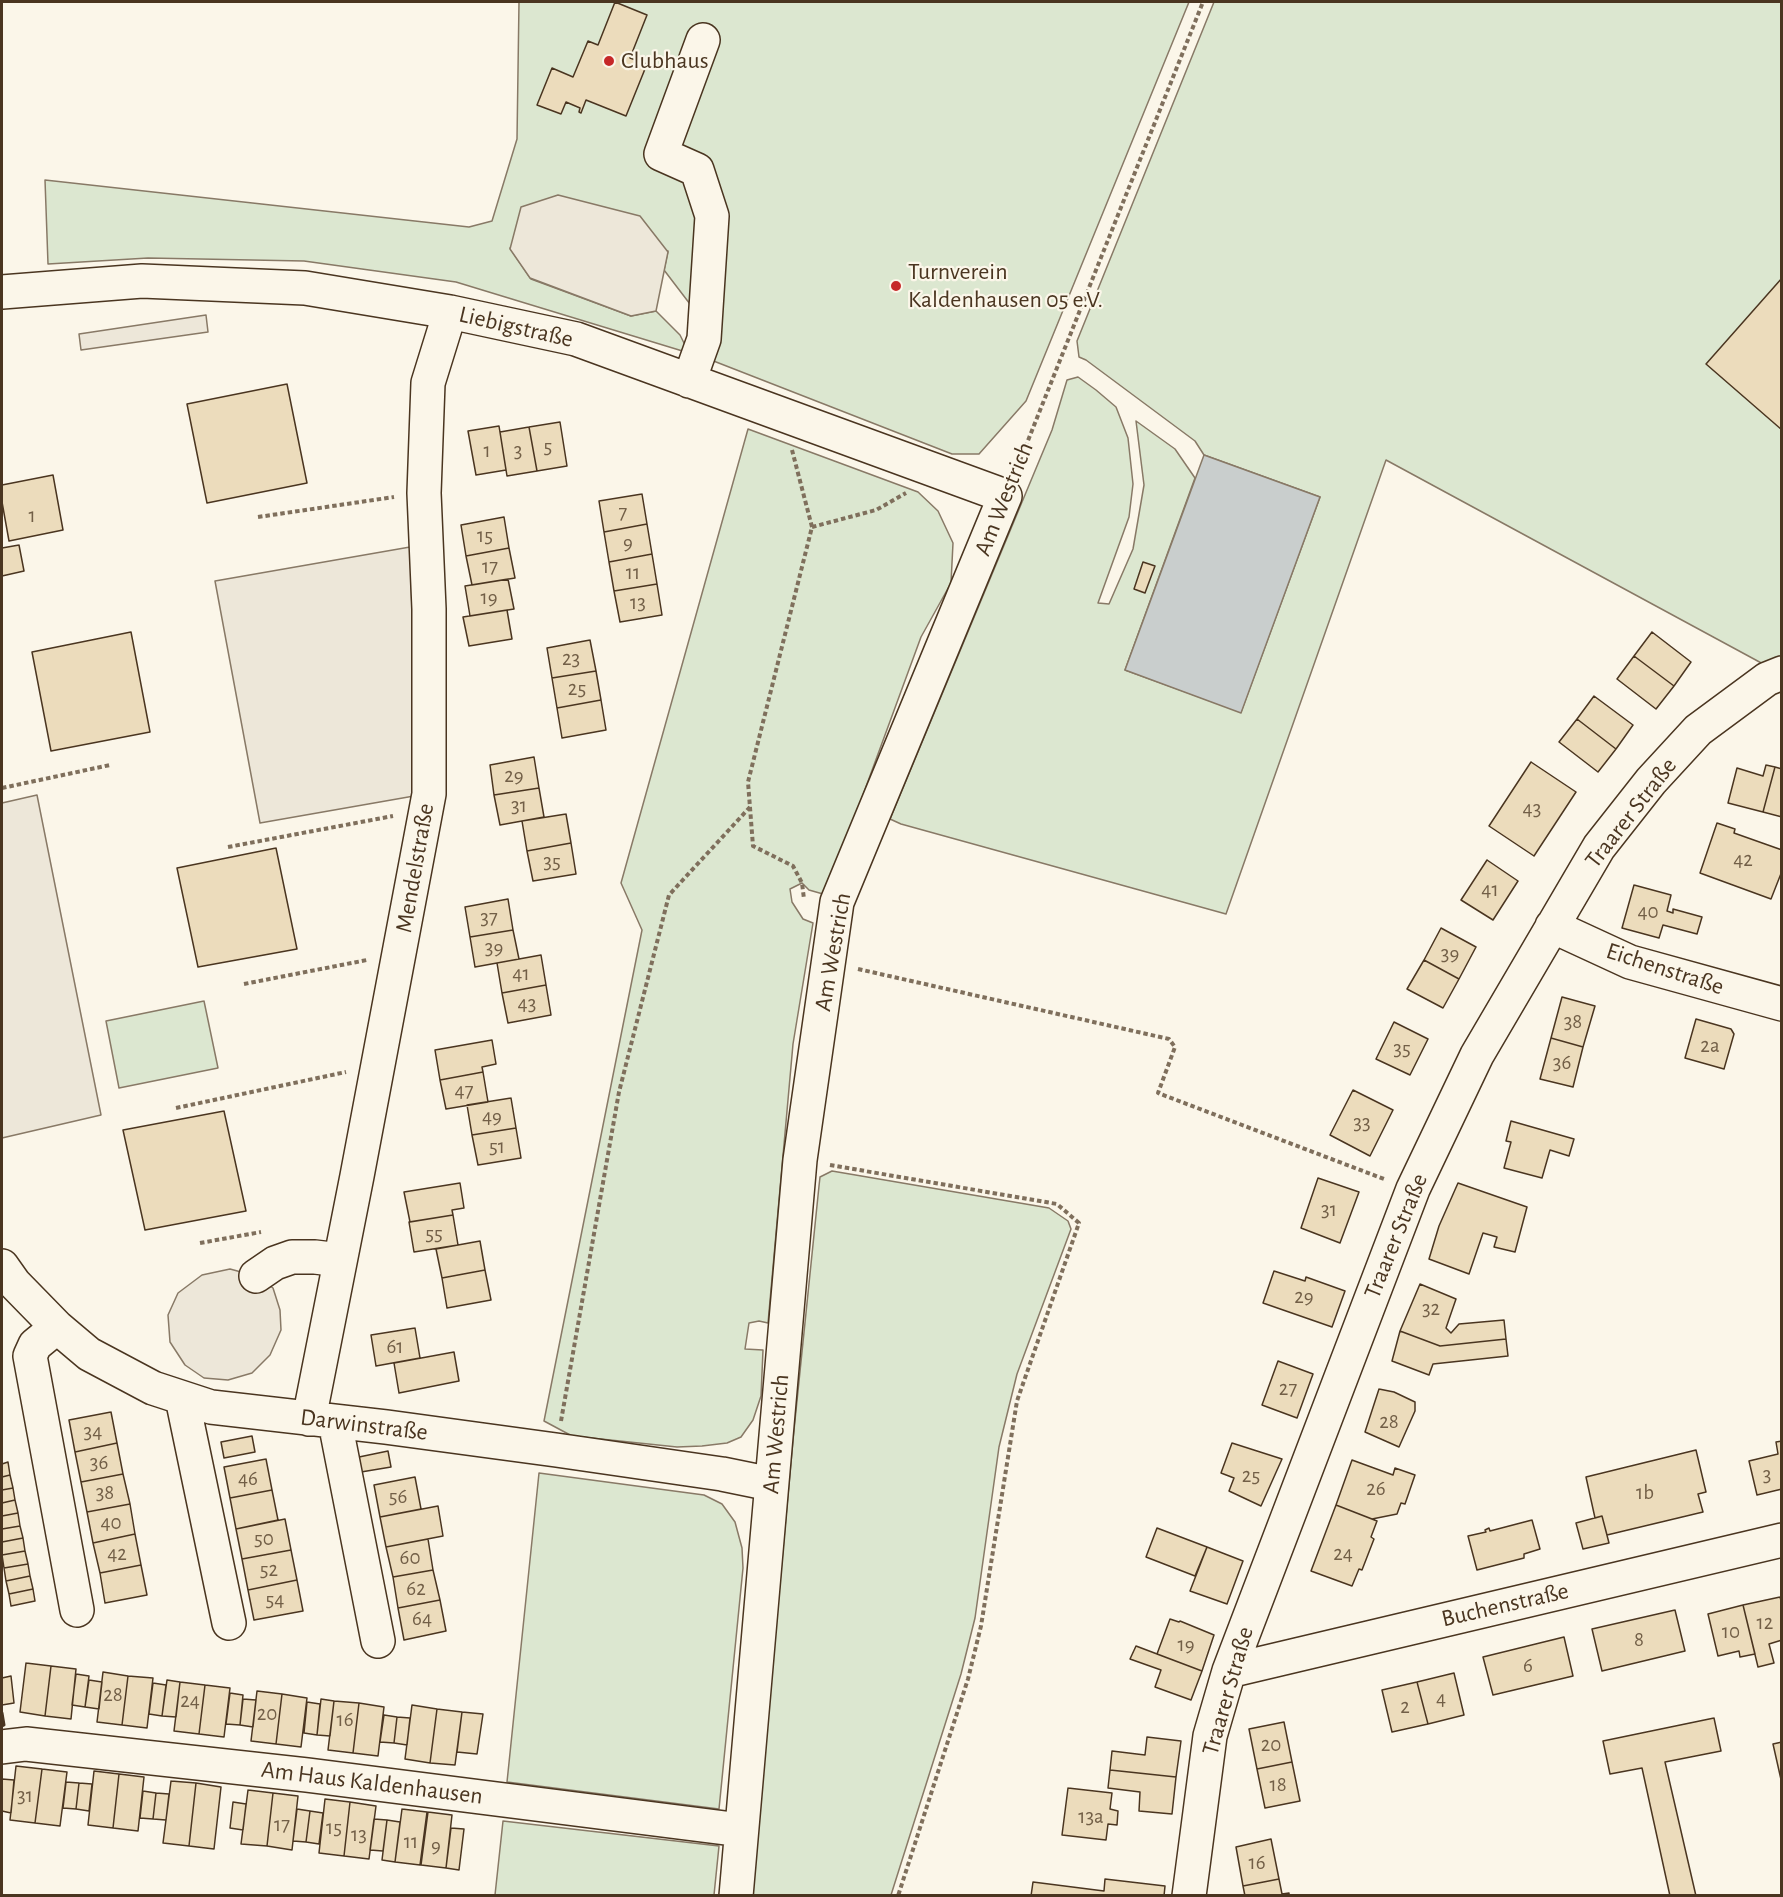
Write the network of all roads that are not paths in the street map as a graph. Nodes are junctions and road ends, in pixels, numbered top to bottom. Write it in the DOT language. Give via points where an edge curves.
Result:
graph roads {
  1 [pos="703,40"];
  2 [pos="2,292"];
  3 [pos="450,312"];
  4 [pos="689,381"];
  5 [pos="1005,496"];
  6 [pos="1782,672"];
  7 [pos="1552,926"];
  8 [pos="1782,1004"];
  9 [pos="340,1260"];
  10 [pos="2,1266"];
  11 [pos="256,1276"];
  12 [pos="57,1327"];
  13 [pos="182,1398"];
  14 [pos="322,1420"];
  15 [pos="771,1484"];
  16 [pos="1782,1540"];
  17 [pos="77,1610"];
  18 [pos="229,1623"];
  19 [pos="378,1641"];
  20 [pos="1229,1671"];
  21 [pos="2,1747"];
  22 [pos="741,1830"];
  23 [pos="736,1896"];
  24 [pos="1189,1896"];
  1 -- 4 [label="street" via="661,154 697,170 712,216 704,339"];
  2 -- 3 [label="street, Liebigstraße" via="142,281 305,288"];
  3 -- 4 [label="street, Liebigstraße" via="576,339"];
  3 -- 9 [label="street, Mendelstraße" via="428,383 424,493 429,609 429,794"];
  4 -- 5 [label="street, Liebigstraße"];
  5 -- 15 [label="street, Am Westrich" via="837,902 800,1160"];
  6 -- 7 [label="street, Traarer Straße" via="1698,730 1651,781 1599,847"];
  7 -- 8 [label="street, Eichenstraße" via="1630,962"];
  7 -- 20 [label="street, Traarer Straße" via="1477,1055 1413,1190"];
  9 -- 11 [label="street" via="292,1257"];
  9 -- 14 [label="street, Mendelstraße"];
  10 -- 12 [label="street, Darwinstraße"];
  12 -- 13 [label="street, Darwinstraße" via="89,1354 153,1388"];
  12 -- 17 [label="street" via="35,1345 30,1356"];
  13 -- 14 [label="street, Darwinstraße" via="211,1407"];
  13 -- 18 [label="street"];
  14 -- 15 [label="street, Darwinstraße" via="556,1450"];
  14 -- 19 [label="street"];
  15 -- 22 [label="street, Am Westrich"];
  16 -- 20 [label="street, Buchenstraße"];
  20 -- 24 [label="street, Traarer Straße" via="1210,1736"];
  21 -- 22 [label="street, Am Haus Kaldenhausen" via="26,1744 307,1775"];
  22 -- 23 [label="street, Am Westrich"];
}
